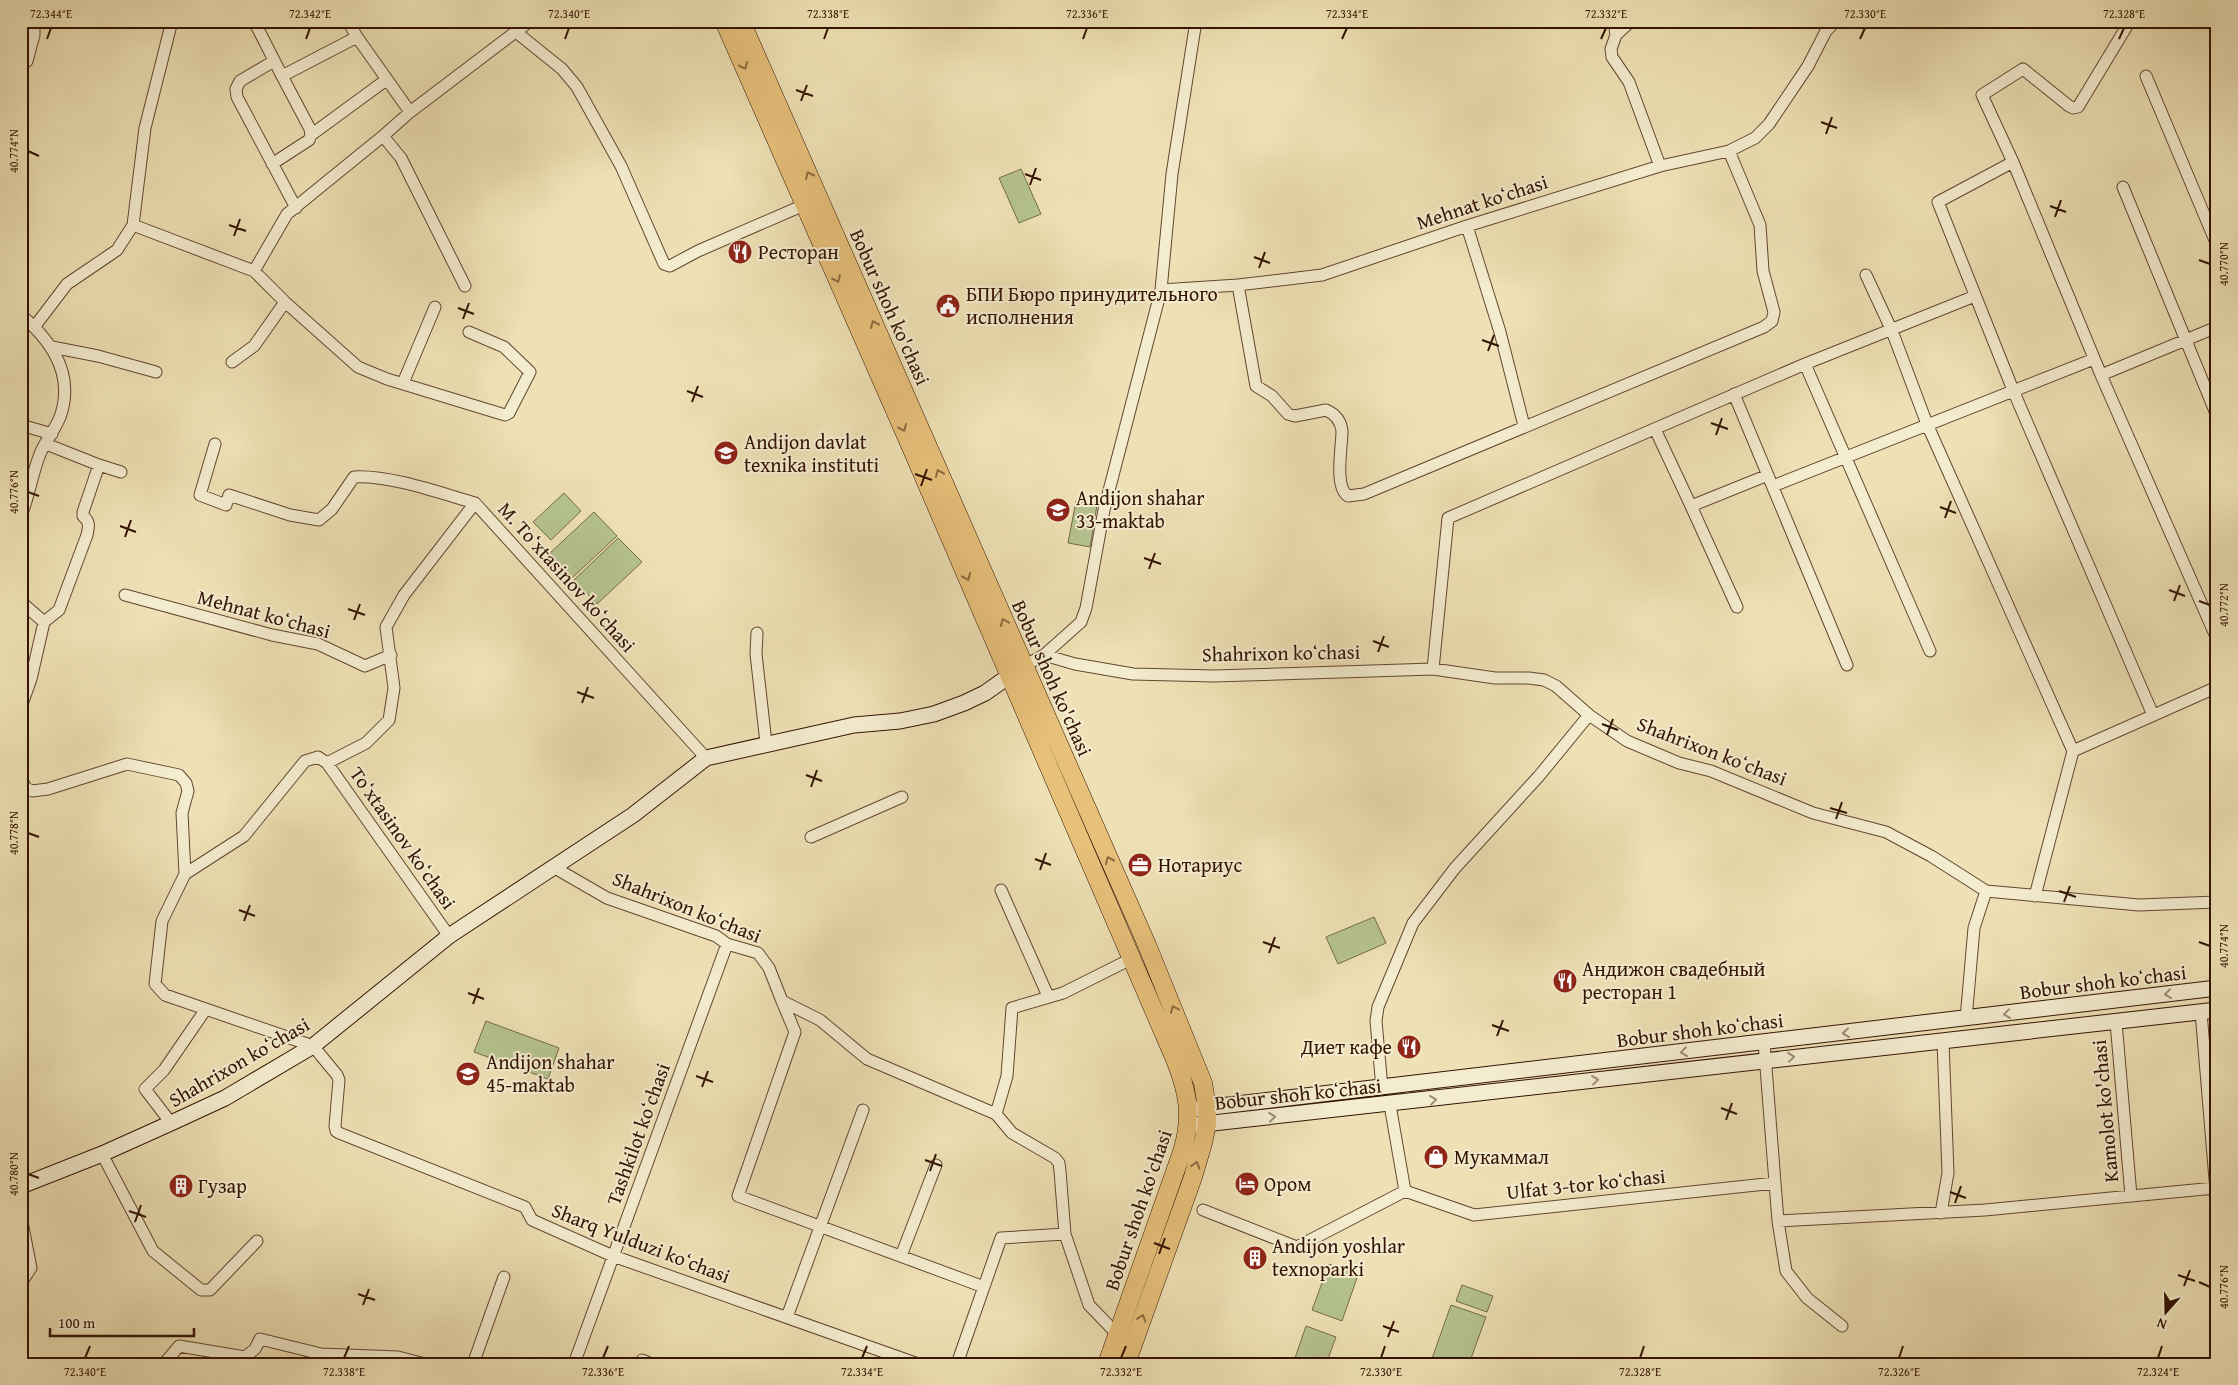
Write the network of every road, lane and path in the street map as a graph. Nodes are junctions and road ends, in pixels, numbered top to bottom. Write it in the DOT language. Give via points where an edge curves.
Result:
graph roads {
  1 [pos="34,21"];
  2 [pos="172,21"];
  3 [pos="254,21"];
  4 [pos="348,21"];
  5 [pos="530,21"];
  6 [pos="724,21"];
  7 [pos="741,21"];
  8 [pos="1196,21"];
  9 [pos="1614,21"];
  10 [pos="1631,21"];
  11 [pos="1836,21"];
  12 [pos="2130,21"];
  13 [pos="516,32"];
  14 [pos="1616,35"];
  15 [pos="357,36"];
  16 [pos="27,60"];
  17 [pos="274,60"];
  18 [pos="282,76"];
  19 [pos="2146,76"];
  20 [pos="386,80"];
  21 [pos="410,112"];
  22 [pos="311,135"];
  23 [pos="383,136"];
  24 [pos="1729,151"];
  25 [pos="2013,162"];
  26 [pos="272,164"];
  27 [pos="1660,166"];
  28 [pos="2123,186"];
  29 [pos="804,206"];
  30 [pos="296,208"];
  31 [pos="133,225"];
  32 [pos="1467,226"];
  33 [pos="2217,245"];
  34 [pos="254,271"];
  35 [pos="1866,275"];
  36 [pos="1238,285"];
  37 [pos="465,286"];
  38 [pos="1161,290"];
  39 [pos="1975,296"];
  40 [pos="285,302"];
  41 [pos="436,307"];
  42 [pos="21,314"];
  43 [pos="35,326"];
  44 [pos="2217,327"];
  45 [pos="1892,331"];
  46 [pos="469,332"];
  47 [pos="2186,340"];
  48 [pos="52,347"];
  49 [pos="2094,359"];
  50 [pos="232,362"];
  51 [pos="1805,364"];
  52 [pos="156,372"];
  53 [pos="2101,375"];
  54 [pos="403,383"];
  55 [pos="2013,390"];
  56 [pos="1734,394"];
  57 [pos="2217,416"];
  58 [pos="1927,424"];
  59 [pos="21,425"];
  60 [pos="1524,426"];
  61 [pos="1655,428"];
  62 [pos="49,439"];
  63 [pos="215,444"];
  64 [pos="1844,457"];
  65 [pos="99,465"];
  66 [pos="121,472"];
  67 [pos="1768,475"];
  68 [pos="1773,486"];
  69 [pos="475,503"];
  70 [pos="1690,506"];
  71 [pos="21,516"];
  72 [pos="125,595"];
  73 [pos="21,602"];
  74 [pos="1737,607"];
  75 [pos="44,622"];
  76 [pos="757,634"];
  77 [pos="2217,638"];
  78 [pos="1930,651"];
  79 [pos="1044,654"];
  80 [pos="391,655"];
  81 [pos="1848,665"];
  82 [pos="1433,669"];
  83 [pos="1016,671"];
  84 [pos="2217,687"];
  85 [pos="21,707"];
  86 [pos="1589,715"];
  87 [pos="2153,715"];
  88 [pos="766,743"];
  89 [pos="2073,751"];
  90 [pos="706,758"];
  91 [pos="327,762"];
  92 [pos="21,779"];
  93 [pos="902,797"];
  94 [pos="810,837"];
  95 [pos="555,868"];
  96 [pos="186,874"];
  97 [pos="1001,890"];
  98 [pos="1986,891"];
  99 [pos="2035,896"];
  100 [pos="2217,902"];
  101 [pos="449,936"];
  102 [pos="726,944"];
  103 [pos="1131,958"];
  104 [pos="2217,988"];
  105 [pos="1048,996"];
  106 [pos="782,1001"];
  107 [pos="206,1009"];
  108 [pos="2217,1010"];
  109 [pos="2201,1012"];
  110 [pos="1966,1019"];
  111 [pos="2116,1022"];
  112 [pos="1764,1042"];
  113 [pos="1943,1042"];
  114 [pos="313,1046"];
  115 [pos="1766,1060"];
  116 [pos="2211,1083"];
  117 [pos="1382,1088"];
  118 [pos="1240,1104"];
  119 [pos="1390,1105"];
  120 [pos="863,1110"];
  121 [pos="996,1114"];
  122 [pos="1207,1116"];
  123 [pos="1189,1118"];
  124 [pos="1244,1120"];
  125 [pos="171,1124"];
  126 [pos="102,1154"];
  127 [pos="936,1165"];
  128 [pos="1775,1183"];
  129 [pos="21,1186"];
  130 [pos="2215,1188"];
  131 [pos="1405,1191"];
  132 [pos="2131,1196"];
  133 [pos="2217,1203"];
  134 [pos="1204,1210"];
  135 [pos="1941,1213"];
  136 [pos="21,1217"];
  137 [pos="1778,1221"];
  138 [pos="820,1226"];
  139 [pos="1065,1234"];
  140 [pos="257,1241"];
  141 [pos="613,1256"];
  142 [pos="901,1256"];
  143 [pos="504,1277"];
  144 [pos="21,1283"];
  145 [pos="984,1287"];
  146 [pos="787,1317"];
  147 [pos="1842,1326"];
  148 [pos="1117,1334"];
  149 [pos="361,1360"];
  150 [pos="164,1364"];
  151 [pos="425,1364"];
  152 [pos="473,1364"];
  153 [pos="574,1364"];
  154 [pos="640,1364"];
  155 [pos="652,1364"];
  156 [pos="918,1364"];
  157 [pos="957,1364"];
  158 [pos="1107,1364"];
  159 [pos="1126,1364"];
  1 -- 16 [label="street"];
  2 -- 31 [label="street" via="145,128"];
  3 -- 17 [label="street"];
  4 -- 15 [label="street"];
  5 -- 13 [label="street"];
  6 -- 29 [label="main road, Bobur shoh ko'chasi, one-way"];
  83 -- 7 [label="main road, Bobur shoh ko'chasi, one-way"];
  8 -- 38 [label="street" via="1172,174"];
  9 -- 14 [label="street"];
  10 -- 14 [label="street"];
  11 -- 24 [label="street, Mehnat koʻchasi" via="1826,31 1808,66 1770,124 1755,138"];
  12 -- 25 [label="street" via="2078,107 2069,106 2023,69 1982,95"];
  13 -- 21 [label="street"];
  13 -- 29 [label="street" via="562,69 577,87 621,166 664,264 670,266"];
  14 -- 27 [label="street" via="1611,49 1612,58 1629,82"];
  15 -- 18 [label="street"];
  15 -- 20 [label="street"];
  17 -- 18 [label="street"];
  17 -- 26 [label="street" via="240,81 236,89 237,97"];
  18 -- 22 [label="street"];
  19 -- 33 [label="street"];
  20 -- 21 [label="street"];
  20 -- 22 [label="street"];
  21 -- 23 [label="street"];
  22 -- 26 [label="street" via="309,140"];
  23 -- 30 [label="street"];
  23 -- 37 [label="street" via="401,158"];
  24 -- 27 [label="street, Mehnat koʻchasi"];
  24 -- 60 [label="street" via="1760,225 1763,271 1774,312 1772,321 1755,331"];
  25 -- 39 [label="street" via="1938,202"];
  25 -- 49 [label="street"];
  26 -- 30 [label="street"];
  27 -- 32 [label="street, Mehnat koʻchasi"];
  28 -- 47 [label="street"];
  29 -- 83 [label="main road, Bobur shoh ko'chasi, one-way"];
  30 -- 34 [label="street" via="287,214"];
  31 -- 34 [label="street"];
  31 -- 43 [label="street" via="117,250 67,284"];
  32 -- 36 [label="street, Mehnat koʻchasi" via="1322,276"];
  32 -- 60 [label="street" via="1500,332"];
  34 -- 40 [label="street"];
  35 -- 45 [label="street"];
  36 -- 38 [label="street, Mehnat koʻchasi"];
  36 -- 60 [label="street" via="1256,386 1272,396 1288,414 1295,416 1326,410 1337,418 1342,424 1340,481 1348,496 1364,494"];
  38 -- 79 [label="street" via="1104,510 1086,608 1081,622"];
  39 -- 45 [label="street"];
  39 -- 55 [label="street"];
  40 -- 50 [label="street" via="254,346"];
  40 -- 54 [label="street" via="358,367"];
  41 -- 54 [label="street"];
  42 -- 43 [label="street"];
  43 -- 48 [label="street"];
  44 -- 47 [label="street"];
  45 -- 51 [label="street"];
  45 -- 58 [label="street"];
  46 -- 54 [label="street" via="504,347 530,372 509,413 505,415"];
  47 -- 53 [label="street"];
  47 -- 57 [label="street"];
  48 -- 52 [label="street"];
  48 -- 62 [label="street" via="61,366 65,399"];
  49 -- 53 [label="street"];
  49 -- 55 [label="street"];
  51 -- 56 [label="street"];
  51 -- 64 [label="street"];
  53 -- 77 [label="street"];
  55 -- 58 [label="street"];
  55 -- 87 [label="street"];
  56 -- 61 [label="street"];
  56 -- 67 [label="street"];
  58 -- 64 [label="street"];
  58 -- 89 [label="street"];
  59 -- 62 [label="street"];
  61 -- 70 [label="street"];
  61 -- 82 [label="street" via="1448,518"];
  62 -- 65 [label="street"];
  62 -- 71 [label="street" via="41,453"];
  63 -- 69 [label="street" via="200,495 226,505 230,495 290,515 319,520 332,509 354,477 364,476 412,485"];
  64 -- 68 [label="street"];
  64 -- 78 [label="street"];
  65 -- 66 [label="street"];
  65 -- 75 [label="street" via="83,512 89,525 87,535 66,596 59,610"];
  67 -- 68 [label="street"];
  67 -- 70 [label="street"];
  68 -- 81 [label="street"];
  69 -- 80 [label="street, M. Toʻxtasinov koʻchasi" via="404,595 386,626"];
  69 -- 90 [label="street, M. Toʻxtasinov koʻchasi"];
  70 -- 74 [label="street"];
  72 -- 80 [label="street, Mehnat koʻchasi" via="272,635 318,644 362,665 368,666"];
  73 -- 75 [label="street"];
  75 -- 85 [label="street"];
  76 -- 88 [label="street" via="756,654"];
  79 -- 82 [label="street, Shahrixon koʻchasi" via="1075,664 1134,674 1214,676"];
  79 -- 83 [label="street"];
  80 -- 91 [label="street, M. Toʻxtasinov koʻchasi" via="394,688 389,720 366,742"];
  82 -- 86 [label="street, Shahrixon koʻchasi" via="1495,678 1544,680 1556,686"];
  83 -- 88 [label="main road, Shahrixon koʻchasi" via="985,693 934,714 854,725"];
  83 -- 103 [label="main road, Bobur shoh ko'chasi"];
  122 -- 83 [label="main road, Bobur shoh ko'chasi, one-way" via="1203,1083 1195,1059"];
  84 -- 87 [label="street"];
  86 -- 98 [label="street, Shahrixon koʻchasi" via="1627,741 1679,763 1711,771 1813,813 1886,832"];
  86 -- 117 [label="street" via="1539,776 1455,868 1413,922 1378,1007 1376,1021"];
  87 -- 89 [label="street"];
  88 -- 90 [label="main road, Shahrixon koʻchasi"];
  89 -- 99 [label="street"];
  90 -- 95 [label="main road, Shahrixon koʻchasi" via="633,815"];
  91 -- 96 [label="street, M. Toʻxtasinov koʻchasi" via="318,757 305,761 244,836"];
  91 -- 101 [label="street, Toʻxtasinov koʻchasi"];
  92 -- 96 [label="street" via="26,788 48,790 127,764 179,775 186,782 188,791 182,813"];
  93 -- 94 [label="street"];
  95 -- 101 [label="main road, Shahrixon koʻchasi"];
  95 -- 102 [label="street, Shahrixon koʻchasi" via="607,898 716,936"];
  96 -- 107 [label="street, M. Toʻxtasinov koʻchasi" via="162,921 155,984 165,995"];
  97 -- 105 [label="street"];
  98 -- 99 [label="street, Shahrixon koʻchasi"];
  98 -- 110 [label="street" via="1974,928"];
  99 -- 100 [label="street, Shahrixon koʻchasi" via="2139,905"];
  101 -- 114 [label="main road, Shahrixon koʻchasi"];
  102 -- 106 [label="street, Shahrixon koʻchasi" via="758,953"];
  102 -- 141 [label="street, Tashkilot koʻchasi"];
  103 -- 105 [label="street" via="1063,992"];
  103 -- 123 [label="main road, Bobur shoh ko'chasi" via="1176,1061 1188,1097"];
  104 -- 110 [label="main road, Bobur shoh koʻchasi, one-way"];
  105 -- 121 [label="street" via="1012,1008 1007,1076"];
  106 -- 121 [label="street" via="820,1020 867,1059"];
  106 -- 138 [label="street, Shahrixon koʻchasi" via="795,1032 738,1196"];
  107 -- 114 [label="street, M. Toʻxtasinov koʻchasi"];
  107 -- 125 [label="street" via="164,1070 145,1089"];
  108 -- 109 [label="main road, Bobur shoh koʻchasi"];
  109 -- 111 [label="main road, Bobur shoh koʻchasi"];
  109 -- 116 [label="street"];
  110 -- 112 [label="main road, Bobur shoh koʻchasi, one-way"];
  111 -- 113 [label="main road, Bobur shoh koʻchasi"];
  111 -- 132 [label="street, Kamolot ko'chasi"];
  112 -- 115 [label="street"];
  112 -- 117 [label="main road, Bobur shoh koʻchasi, one-way"];
  115 -- 113 [label="main road, Bobur shoh koʻchasi, one-way"];
  113 -- 135 [label="street" via="1948,1173"];
  114 -- 125 [label="main road, Shahrixon koʻchasi" via="225,1098"];
  114 -- 141 [label="street, Sharq Yulduzi koʻchasi" via="339,1080 336,1131 525,1207 532,1220"];
  119 -- 115 [label="main road, Bobur shoh koʻchasi, one-way"];
  115 -- 128 [label="street"];
  116 -- 130 [label="street"];
  117 -- 118 [label="main road, Bobur shoh koʻchasi"];
  118 -- 122 [label="main road, Bobur shoh koʻchasi"];
  118 -- 124 [label="main road"];
  124 -- 119 [label="main road, Bobur shoh koʻchasi, one-way"];
  119 -- 131 [label="street"];
  120 -- 138 [label="street"];
  121 -- 139 [label="street" via="1012,1133 1059,1163"];
  122 -- 123 [label="main road, Bobur shoh koʻchasi"];
  122 -- 124 [label="main road, Bobur shoh koʻchasi"];
  159 -- 122 [label="main road, Bobur shoh ko'chasi, one-way" via="1193,1177"];
  123 -- 148 [label="main road, Bobur shoh ko'chasi" via="1176,1170"];
  125 -- 126 [label="main road, Shahrixon koʻchasi"];
  126 -- 129 [label="main road, Shahrixon koʻchasi"];
  126 -- 140 [label="street" via="153,1251 201,1290 210,1290"];
  127 -- 142 [label="street"];
  128 -- 131 [label="street, Ulfat 3-tor koʻchasi" via="1474,1214"];
  128 -- 137 [label="street"];
  130 -- 132 [label="street"];
  130 -- 133 [label="street"];
  131 -- 134 [label="street" via="1297,1247"];
  132 -- 135 [label="street"];
  135 -- 137 [label="street"];
  136 -- 144 [label="street" via="31,1268"];
  137 -- 147 [label="street" via="1786,1271 1807,1298"];
  138 -- 142 [label="street"];
  138 -- 146 [label="street"];
  139 -- 145 [label="street" via="1001,1238"];
  139 -- 148 [label="street" via="1089,1305"];
  141 -- 146 [label="street, Sharq Yulduzi koʻchasi"];
  141 -- 153 [label="street, Tashkilot koʻchasi"];
  142 -- 145 [label="street"];
  143 -- 152 [label="street"];
  145 -- 157 [label="street"];
  146 -- 156 [label="street, Sharq Yulduzi koʻchasi"];
  148 -- 158 [label="main road, Bobur shoh ko'chasi"];
  149 -- 150 [label="street" via="260,1339 255,1349 245,1357 179,1346"];
  149 -- 151 [label="street" via="407,1358"];
  154 -- 155 [label="street" via="642,1360"];
}
